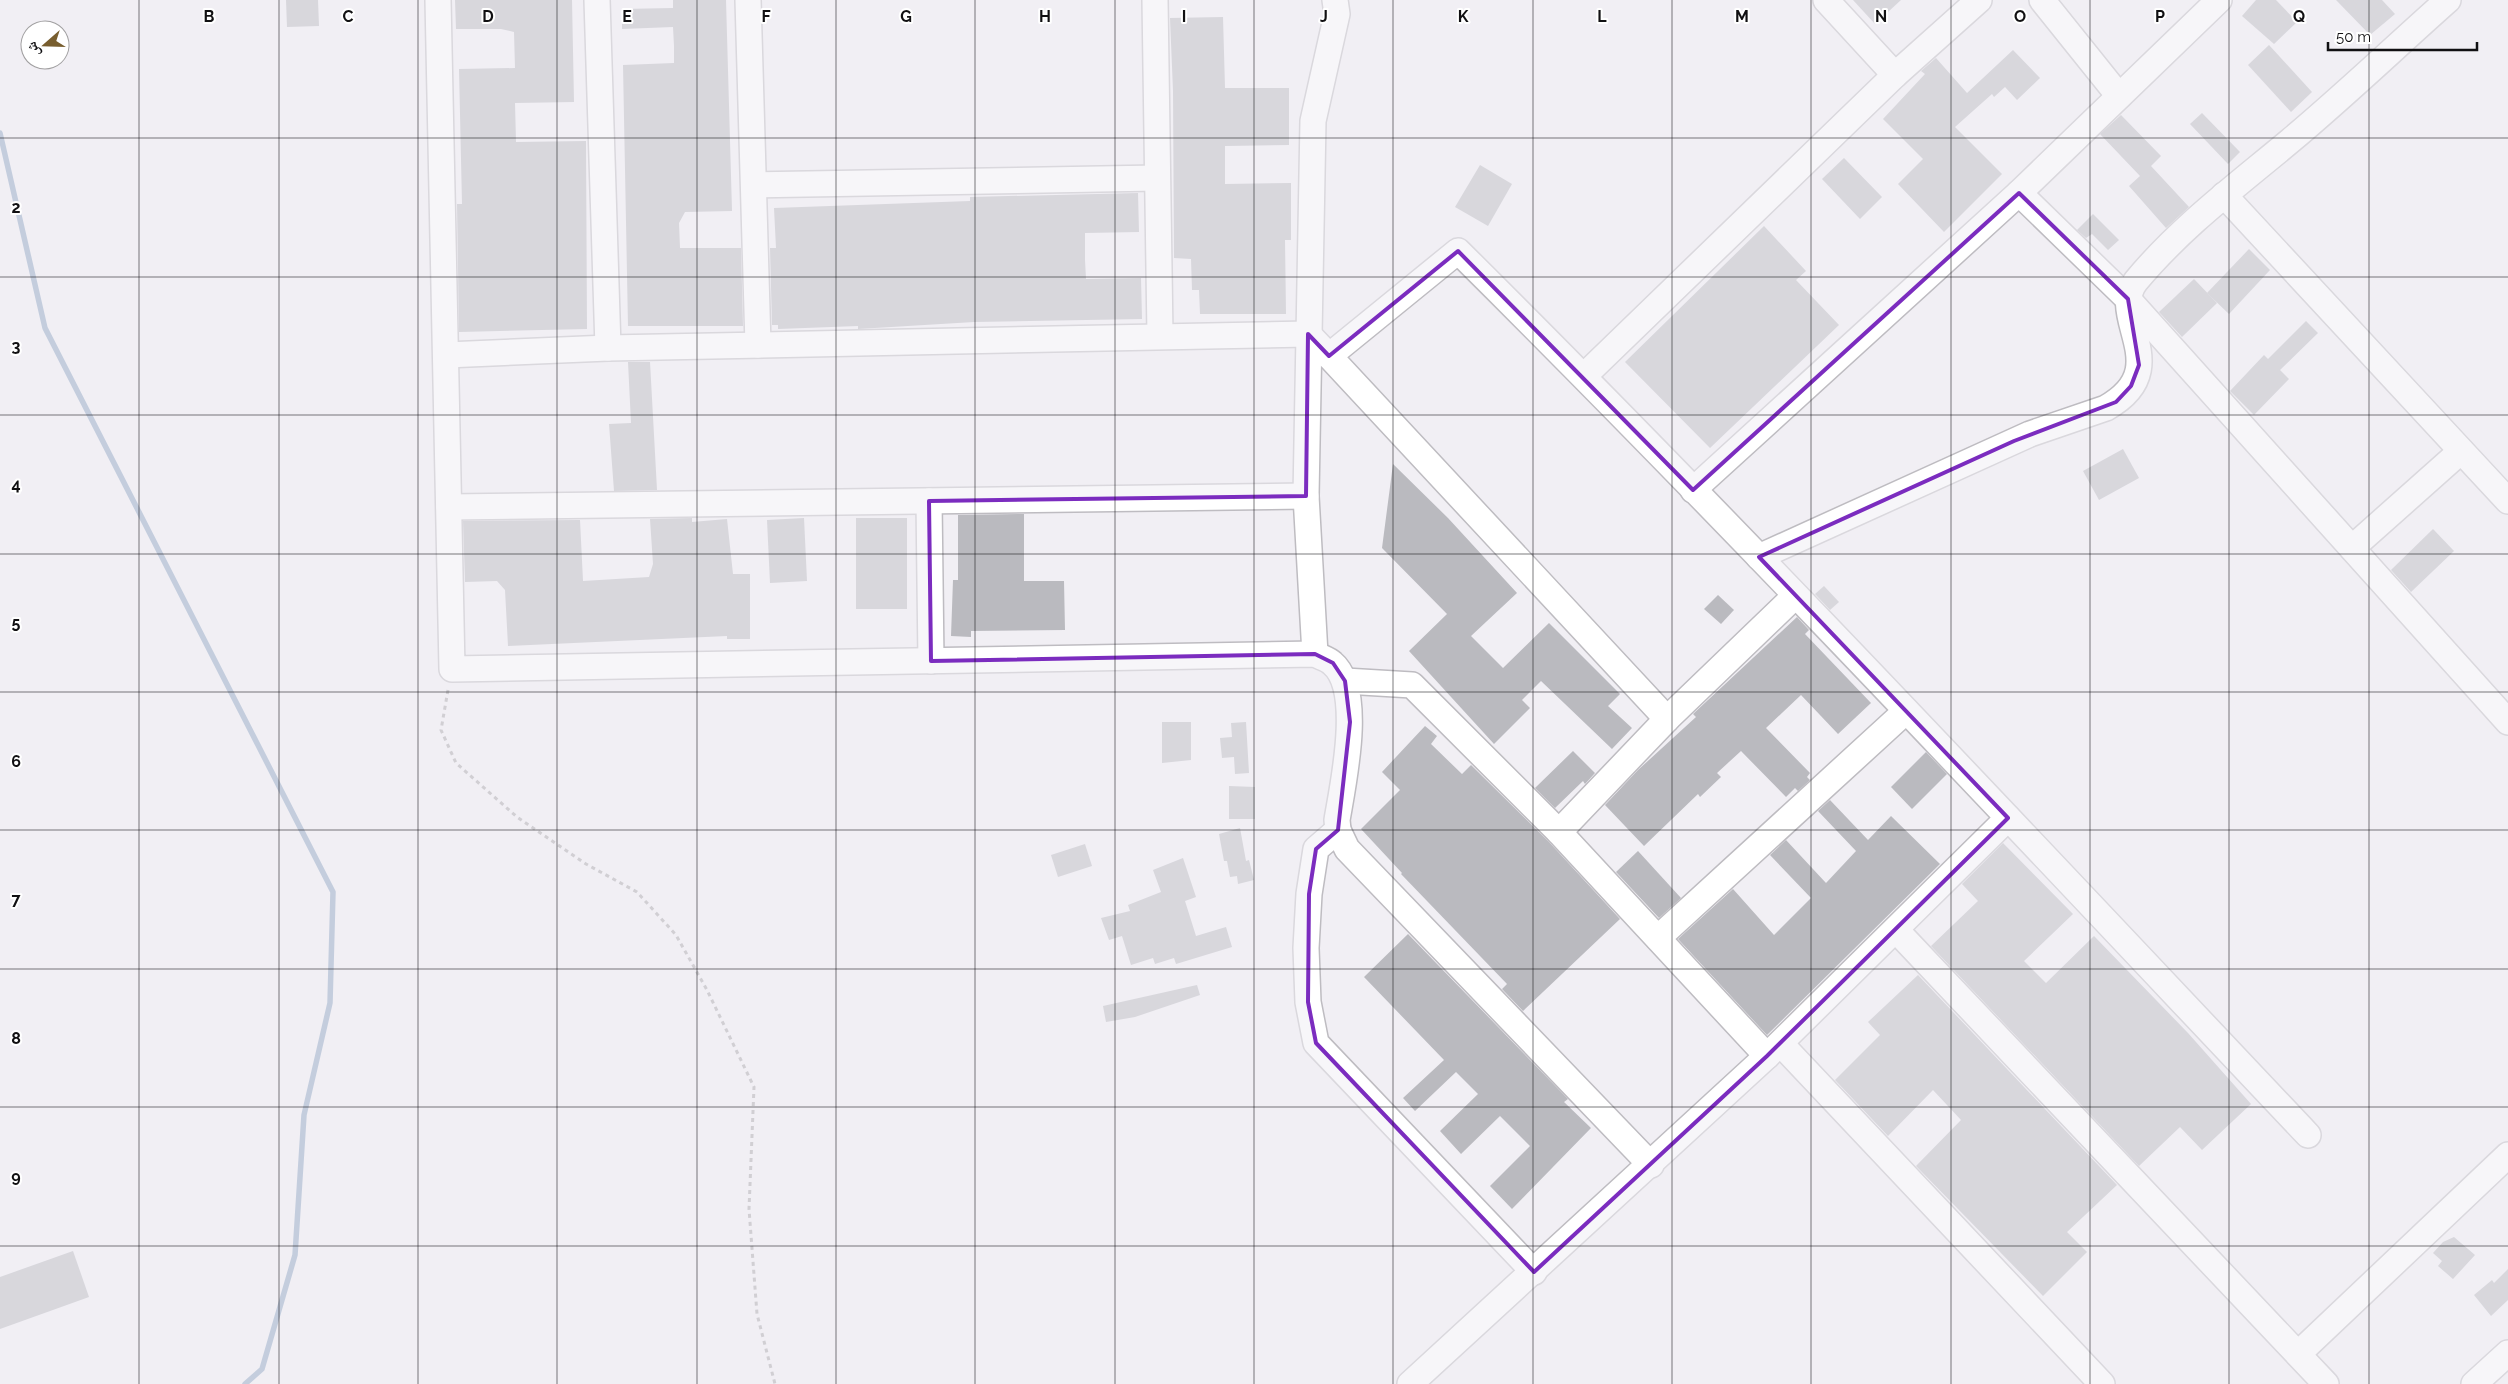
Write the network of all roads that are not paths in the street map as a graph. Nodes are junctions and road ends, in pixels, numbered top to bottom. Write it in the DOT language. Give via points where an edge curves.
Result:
graph roads {
  1 [pos="438,0"];
  2 [pos="597,0"];
  3 [pos="748,0"];
  4 [pos="1155,0"];
  5 [pos="1335,0"];
  6 [pos="1826,0"];
  7 [pos="1980,0"];
  8 [pos="2042,0"];
  9 [pos="2219,0"];
  10 [pos="2448,0"];
  11 [pos="1895,75"];
  12 [pos="2119,96"];
  13 [pos="1157,178"];
  14 [pos="754,185"];
  15 [pos="2019,192"];
  16 [pos="2224,195"];
  17 [pos="2128,299"];
  18 [pos="1308,334"];
  19 [pos="1160,336"];
  20 [pos="758,345"];
  21 [pos="608,348"];
  22 [pos="446,355"];
  23 [pos="1329,356"];
  24 [pos="1584,376"];
  25 [pos="2461,451"];
  26 [pos="1693,490"];
  27 [pos="1306,496"];
  28 [pos="929,501"];
  29 [pos="2508,501"];
  30 [pos="449,507"];
  31 [pos="2352,548"];
  32 [pos="1759,557"];
  33 [pos="1795,596"];
  34 [pos="1315,654"];
  35 [pos="931,661"];
  36 [pos="1345,681"];
  37 [pos="1906,711"];
  38 [pos="1667,719"];
  39 [pos="2508,722"];
  40 [pos="2008,818"];
  41 [pos="1338,830"];
  42 [pos="1560,832"];
  43 [pos="1896,930"];
  44 [pos="1658,938"];
  45 [pos="1774,1050"];
  46 [pos="2308,1135"];
  47 [pos="2508,1155"];
  48 [pos="1651,1165"];
  49 [pos="1534,1272"];
  50 [pos="2508,1352"];
  51 [pos="2298,1354"];
  52 [pos="1410,1384"];
  53 [pos="2102,1384"];
  54 [pos="2326,1384"];
  55 [pos="2474,1384"];
  1 -- 22 [label="street"];
  2 -- 21 [label="street"];
  3 -- 14 [label="street"];
  4 -- 13 [label="street"];
  5 -- 18 [label="street" via="1337,14 1313,121"];
  6 -- 11 [label="street"];
  7 -- 11 [label="street"];
  8 -- 12 [label="street"];
  9 -- 12 [label="street"];
  10 -- 16 [label="street" via="2301,132"];
  11 -- 24 [label="street"];
  12 -- 15 [label="street"];
  13 -- 14 [label="street"];
  13 -- 19 [label="street"];
  14 -- 20 [label="street"];
  15 -- 17 [label="street"];
  15 -- 26 [label="street"];
  16 -- 17 [label="street" via="2155,258 2132,285"];
  16 -- 25 [label="street"];
  17 -- 31 [label="street"];
  17 -- 32 [label="street" via="2138,343 2139,365 2131,386 2116,402 2030,434"];
  18 -- 19 [label="street"];
  18 -- 23 [label="street"];
  18 -- 27 [label="street"];
  19 -- 20 [label="street"];
  20 -- 21 [label="street"];
  21 -- 22 [label="street"];
  22 -- 30 [label="street"];
  23 -- 24 [label="street" via="1458,251"];
  23 -- 38 [label="street"];
  24 -- 26 [label="street"];
  25 -- 29 [label="street"];
  25 -- 31 [label="street"];
  26 -- 32 [label="street"];
  27 -- 28 [label="street"];
  27 -- 34 [label="street"];
  28 -- 30 [label="street"];
  28 -- 35 [label="street"];
  30 -- 35 [label="street" via="452,669"];
  31 -- 39 [label="street"];
  32 -- 33 [label="street"];
  33 -- 37 [label="street"];
  33 -- 38 [label="street"];
  34 -- 35 [label="street"];
  34 -- 36 [label="street" via="1332,662"];
  36 -- 41 [label="street" via="1350,722"];
  36 -- 42 [label="street" via="1412,685"];
  37 -- 40 [label="street"];
  37 -- 44 [label="street"];
  38 -- 42 [label="street"];
  40 -- 43 [label="street"];
  40 -- 46 [label="street"];
  41 -- 48 [label="street" via="1347,849"];
  41 -- 49 [label="street" via="1316,850 1309,894 1308,1002 1316,1043"];
  42 -- 44 [label="street"];
  43 -- 45 [label="street"];
  43 -- 51 [label="street"];
  44 -- 45 [label="street"];
  45 -- 48 [label="street"];
  45 -- 53 [label="street"];
  47 -- 51 [label="street"];
  48 -- 49 [label="street"];
  49 -- 52 [label="street"];
  50 -- 55 [label="street"];
  51 -- 54 [label="street"];
}
